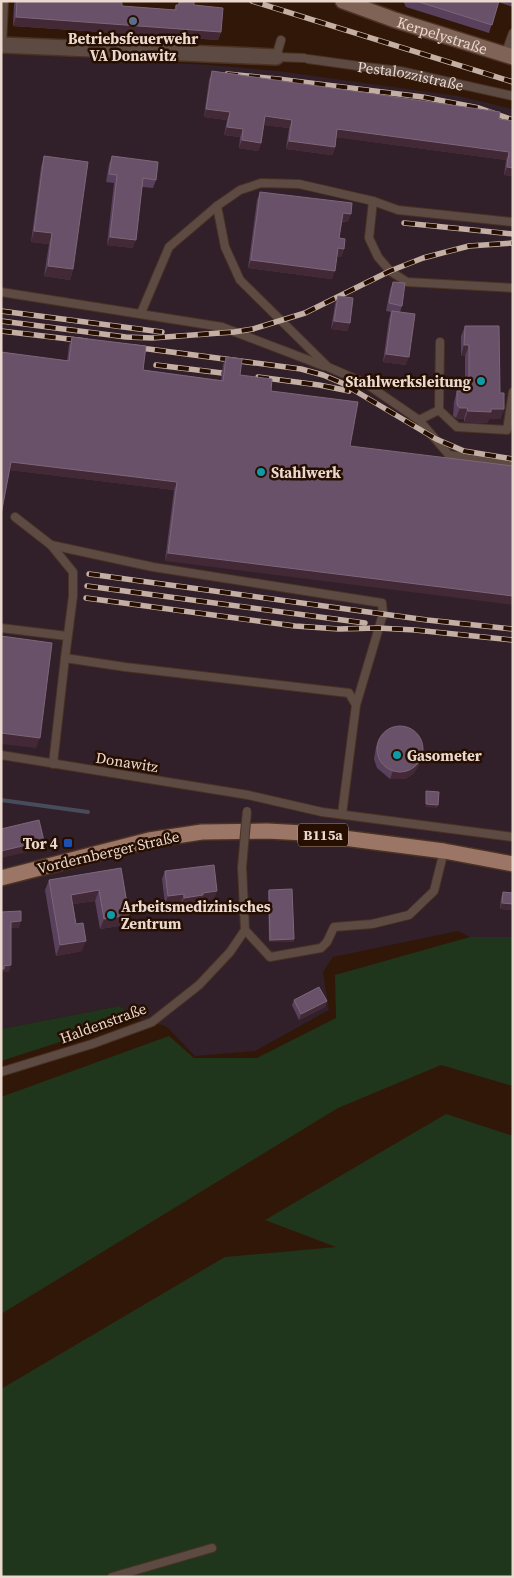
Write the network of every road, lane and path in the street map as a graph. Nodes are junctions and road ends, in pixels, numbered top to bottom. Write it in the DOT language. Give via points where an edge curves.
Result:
graph roads {
  1 [pos="4,1"];
  2 [pos="343,1"];
  3 [pos="513,33"];
  4 [pos="281,40"];
  5 [pos="1,45"];
  6 [pos="509,56"];
  7 [pos="276,57"];
  8 [pos="513,96"];
  9 [pos="373,201"];
  10 [pos="217,206"];
  11 [pos="513,222"];
  12 [pos="513,288"];
  13 [pos="1,292"];
  14 [pos="141,313"];
  15 [pos="440,342"];
  16 [pos="328,367"];
  17 [pos="513,392"];
  18 [pos="439,410"];
  19 [pos="419,420"];
  20 [pos="513,464"];
  21 [pos="15,518"];
  22 [pos="51,545"];
  23 [pos="1,628"];
  24 [pos="67,636"];
  25 [pos="65,658"];
  26 [pos="356,705"];
  27 [pos="1,755"];
  28 [pos="53,764"];
  29 [pos="248,795"];
  30 [pos="342,814"];
  31 [pos="513,837"];
  32 [pos="444,850"];
  33 [pos="513,864"];
  34 [pos="1,878"];
  35 [pos="245,930"];
  36 [pos="1,1072"];
  37 [pos="212,1548"];
  38 [pos="112,1577"];
  1 -- 5 [label="lane"];
  2 -- 6 [label="main road, Kerpelystraße"];
  3 -- 6 [label="lane"];
  4 -- 7 [label="lane"];
  5 -- 7 [label="street, Pestalozzistraße"];
  7 -- 8 [label="lane, Pestalozzistraße" via="400,71"];
  9 -- 10 [label="lane" via="298,184 261,183 240,190"];
  9 -- 11 [label="lane" via="398,210"];
  9 -- 12 [label="lane" via="369,238 378,257 407,282"];
  10 -- 14 [label="lane" via="169,247"];
  10 -- 16 [label="lane" via="225,247 240,280"];
  13 -- 14 [label="lane"];
  14 -- 16 [label="lane" via="222,327"];
  15 -- 18 [label="lane"];
  16 -- 19 [label="lane" via="365,383"];
  17 -- 18 [label="lane" via="507,430 457,427"];
  18 -- 19 [label="lane"];
  19 -- 20 [label="lane" via="449,455"];
  21 -- 22 [label="lane"];
  22 -- 24 [label="lane" via="73,572"];
  22 -- 26 [label="lane" via="153,567 382,603 383,614"];
  23 -- 24 [label="lane"];
  24 -- 25 [label="lane"];
  25 -- 26 [label="lane" via="349,693"];
  25 -- 28 [label="lane"];
  26 -- 30 [label="lane"];
  27 -- 28 [label="lane, Donawitz"];
  28 -- 29 [label="lane, Donawitz"];
  29 -- 30 [label="lane, Donawitz"];
  29 -- 35 [label="lane, bridge" via="242,867"];
  30 -- 31 [label="lane, Donawitz"];
  32 -- 33 [label="main road, Vordernberger Straße / B115a"];
  32 -- 34 [label="main road, Vordernberger Straße / B115a" via="305,833 202,832 149,840"];
  32 -- 35 [label="lane" via="434,891 409,915 372,924 334,927 321,948 270,957"];
  35 -- 36 [label="lane, Haldenstraße" via="200,985 152,1022"];
  37 -- 38 [label="lane"];
}
